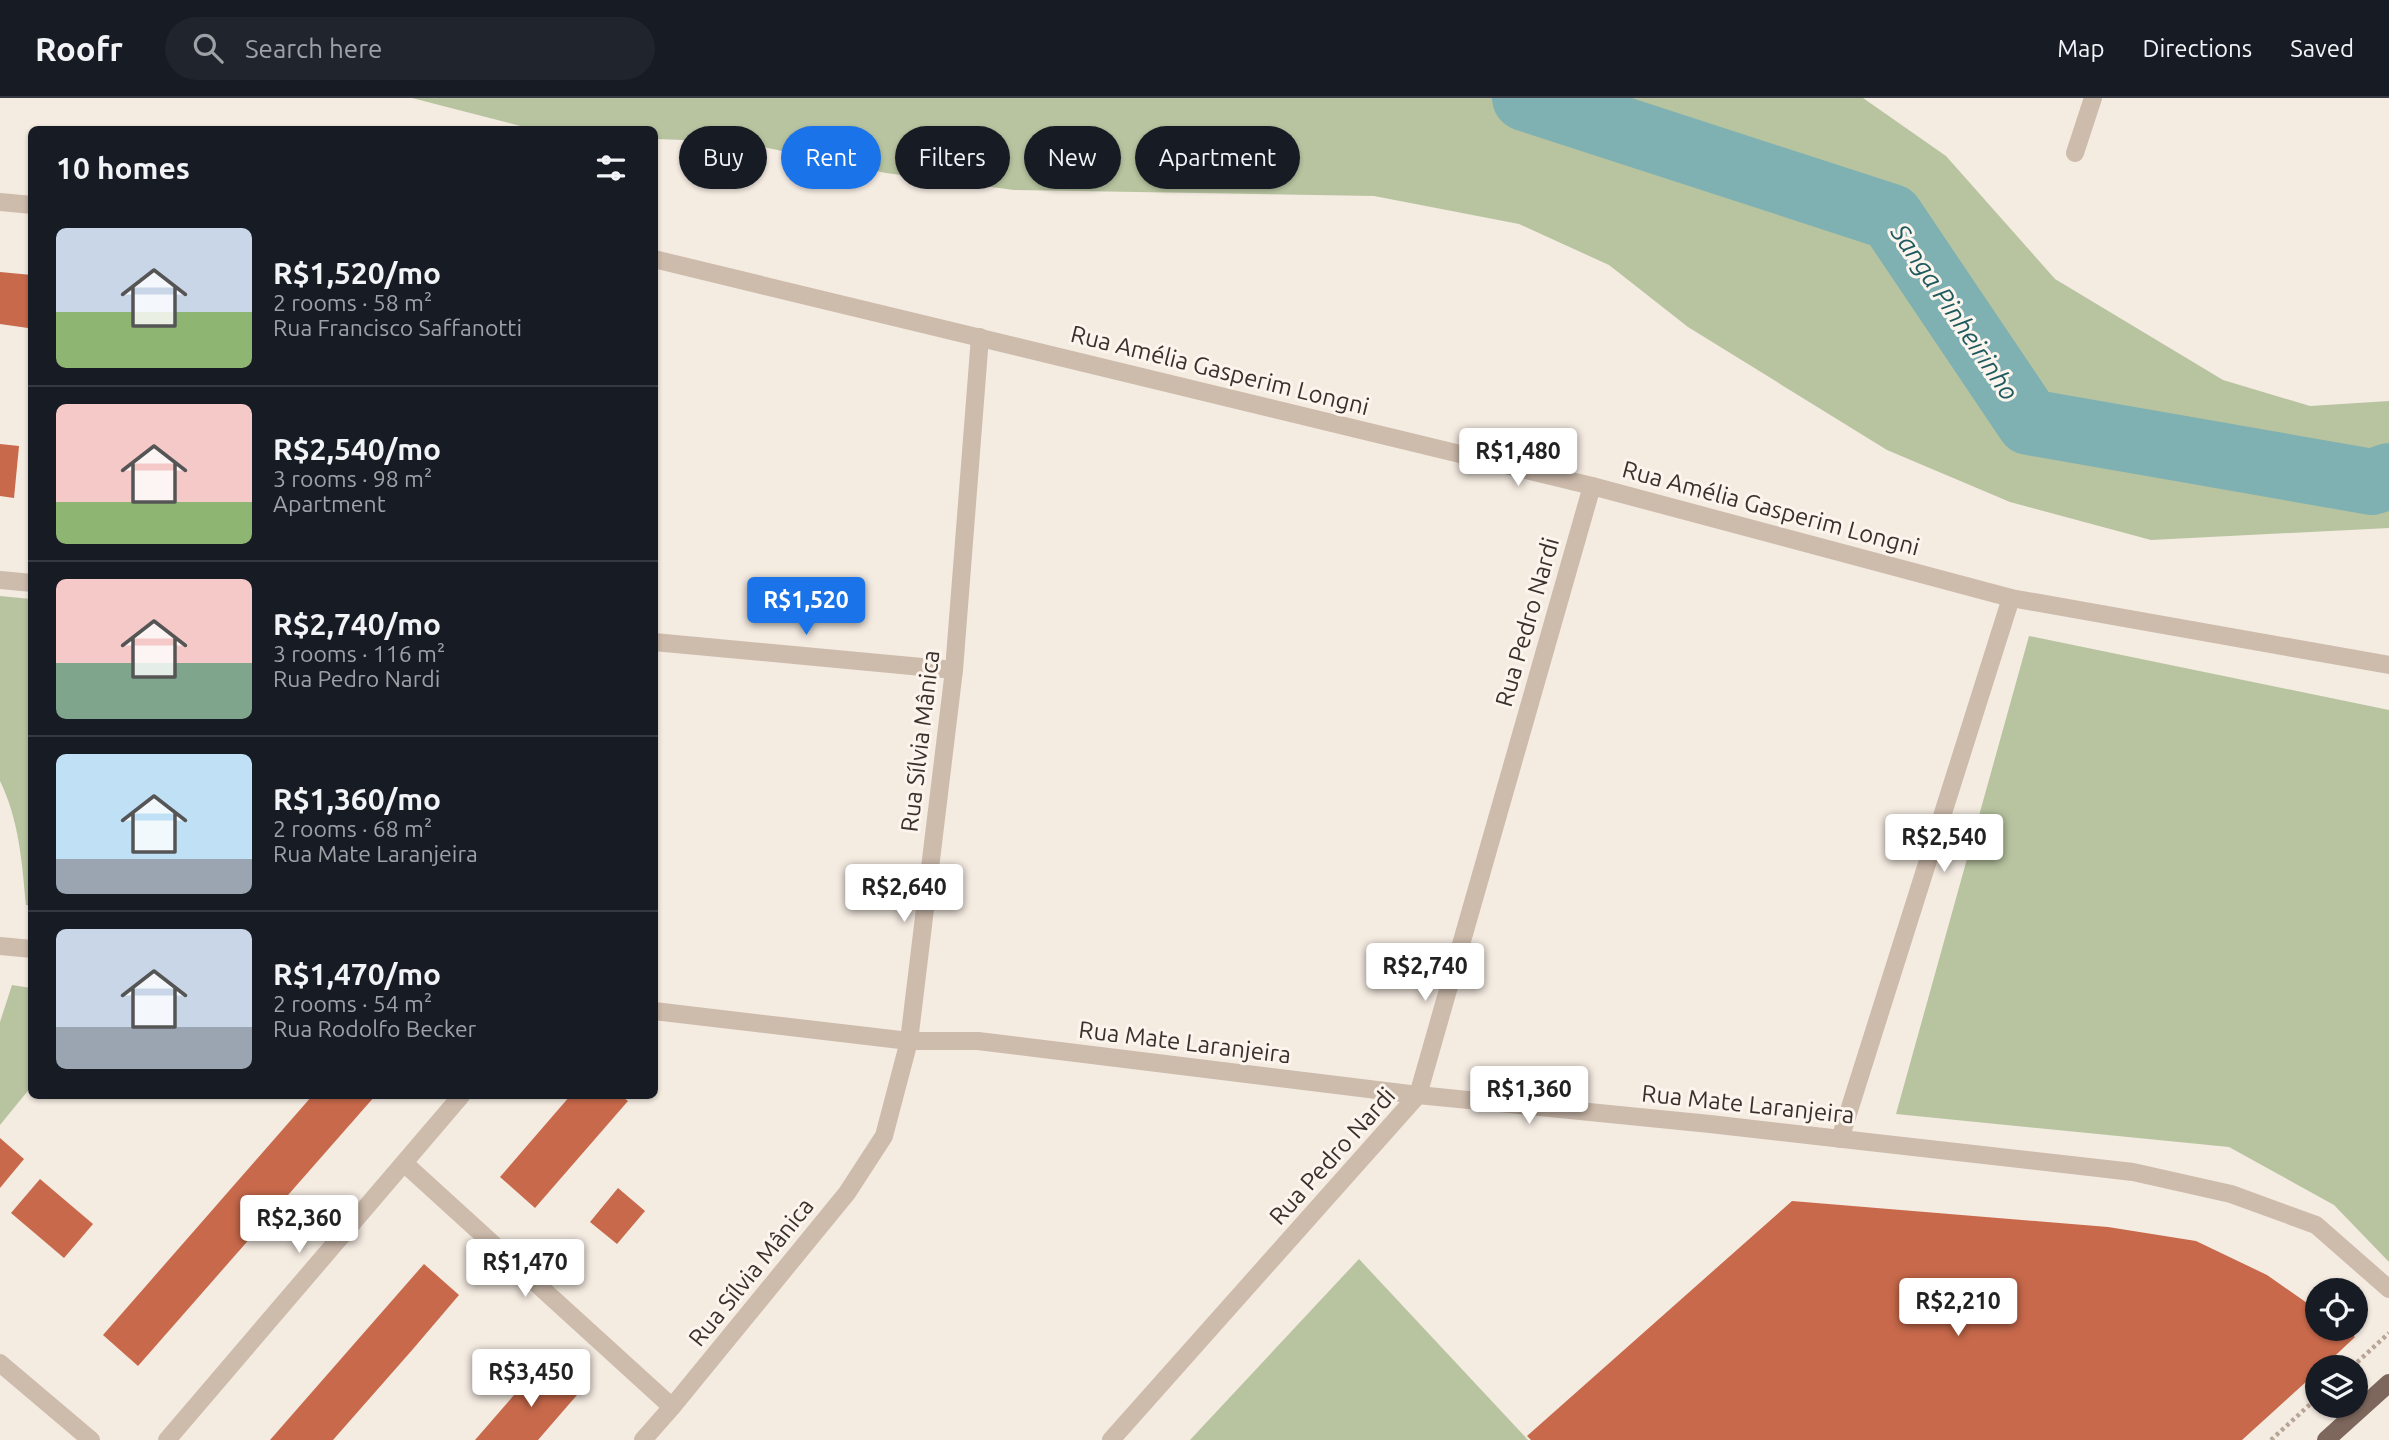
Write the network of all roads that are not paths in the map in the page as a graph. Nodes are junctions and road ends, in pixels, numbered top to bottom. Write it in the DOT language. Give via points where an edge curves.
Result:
graph roads {
  1 [pos="2093,98"];
  2 [pos="2075,153"];
  3 [pos="0,202"];
  4 [pos="28,205"];
  5 [pos="658,260"];
  6 [pos="980,337"];
  7 [pos="1592,486"];
  8 [pos="0,580"];
  9 [pos="28,583"];
  10 [pos="2011,598"];
  11 [pos="658,642"];
  12 [pos="2389,665"];
  13 [pos="954,670"];
  14 [pos="0,946"];
  15 [pos="28,949"];
  16 [pos="658,1011"];
  17 [pos="909,1041"];
  18 [pos="1418,1096"];
  19 [pos="458,1099"];
  20 [pos="1840,1139"];
  21 [pos="404,1163"];
  22 [pos="2389,1289"];
  23 [pos="0,1363"];
  24 [pos="2389,1383"];
  25 [pos="672,1407"];
  26 [pos="91,1440"];
  27 [pos="167,1440"];
  28 [pos="643,1440"];
  29 [pos="1111,1440"];
  30 [pos="2326,1440"];
  1 -- 2 [label="street"];
  3 -- 4 [label="street"];
  5 -- 6 [label="street, Rua Amélia Gasperim Longni"];
  6 -- 7 [label="street, Rua Amélia Gasperim Longni"];
  6 -- 13 [label="street, Rua Sílvia Mânica"];
  7 -- 10 [label="street, Rua Amélia Gasperim Longni"];
  7 -- 18 [label="street, Rua Pedro Nardi"];
  8 -- 9 [label="street"];
  10 -- 12 [label="street, Rua Amélia Gasperim Longni"];
  10 -- 20 [label="street"];
  11 -- 13 [label="street"];
  13 -- 17 [label="street, Rua Sílvia Mânica"];
  14 -- 15 [label="street"];
  16 -- 17 [label="street, Rua Mate Laranjeira"];
  17 -- 18 [label="street, Rua Mate Laranjeira" via="978,1041"];
  17 -- 25 [label="street, Rua Sílvia Mânica" via="884,1136 855,1182"];
  18 -- 20 [label="street, Rua Mate Laranjeira"];
  18 -- 29 [label="street, Rua Pedro Nardi"];
  19 -- 21 [label="street"];
  20 -- 22 [label="street, Rua Mate Laranjeira" via="2133,1172 2231,1194 2316,1225"];
  21 -- 25 [label="street"];
  21 -- 27 [label="street"];
  23 -- 26 [label="street"];
  24 -- 30 [label="main road"];
  25 -- 28 [label="street, Rua Sílvia Mânica"];
}
